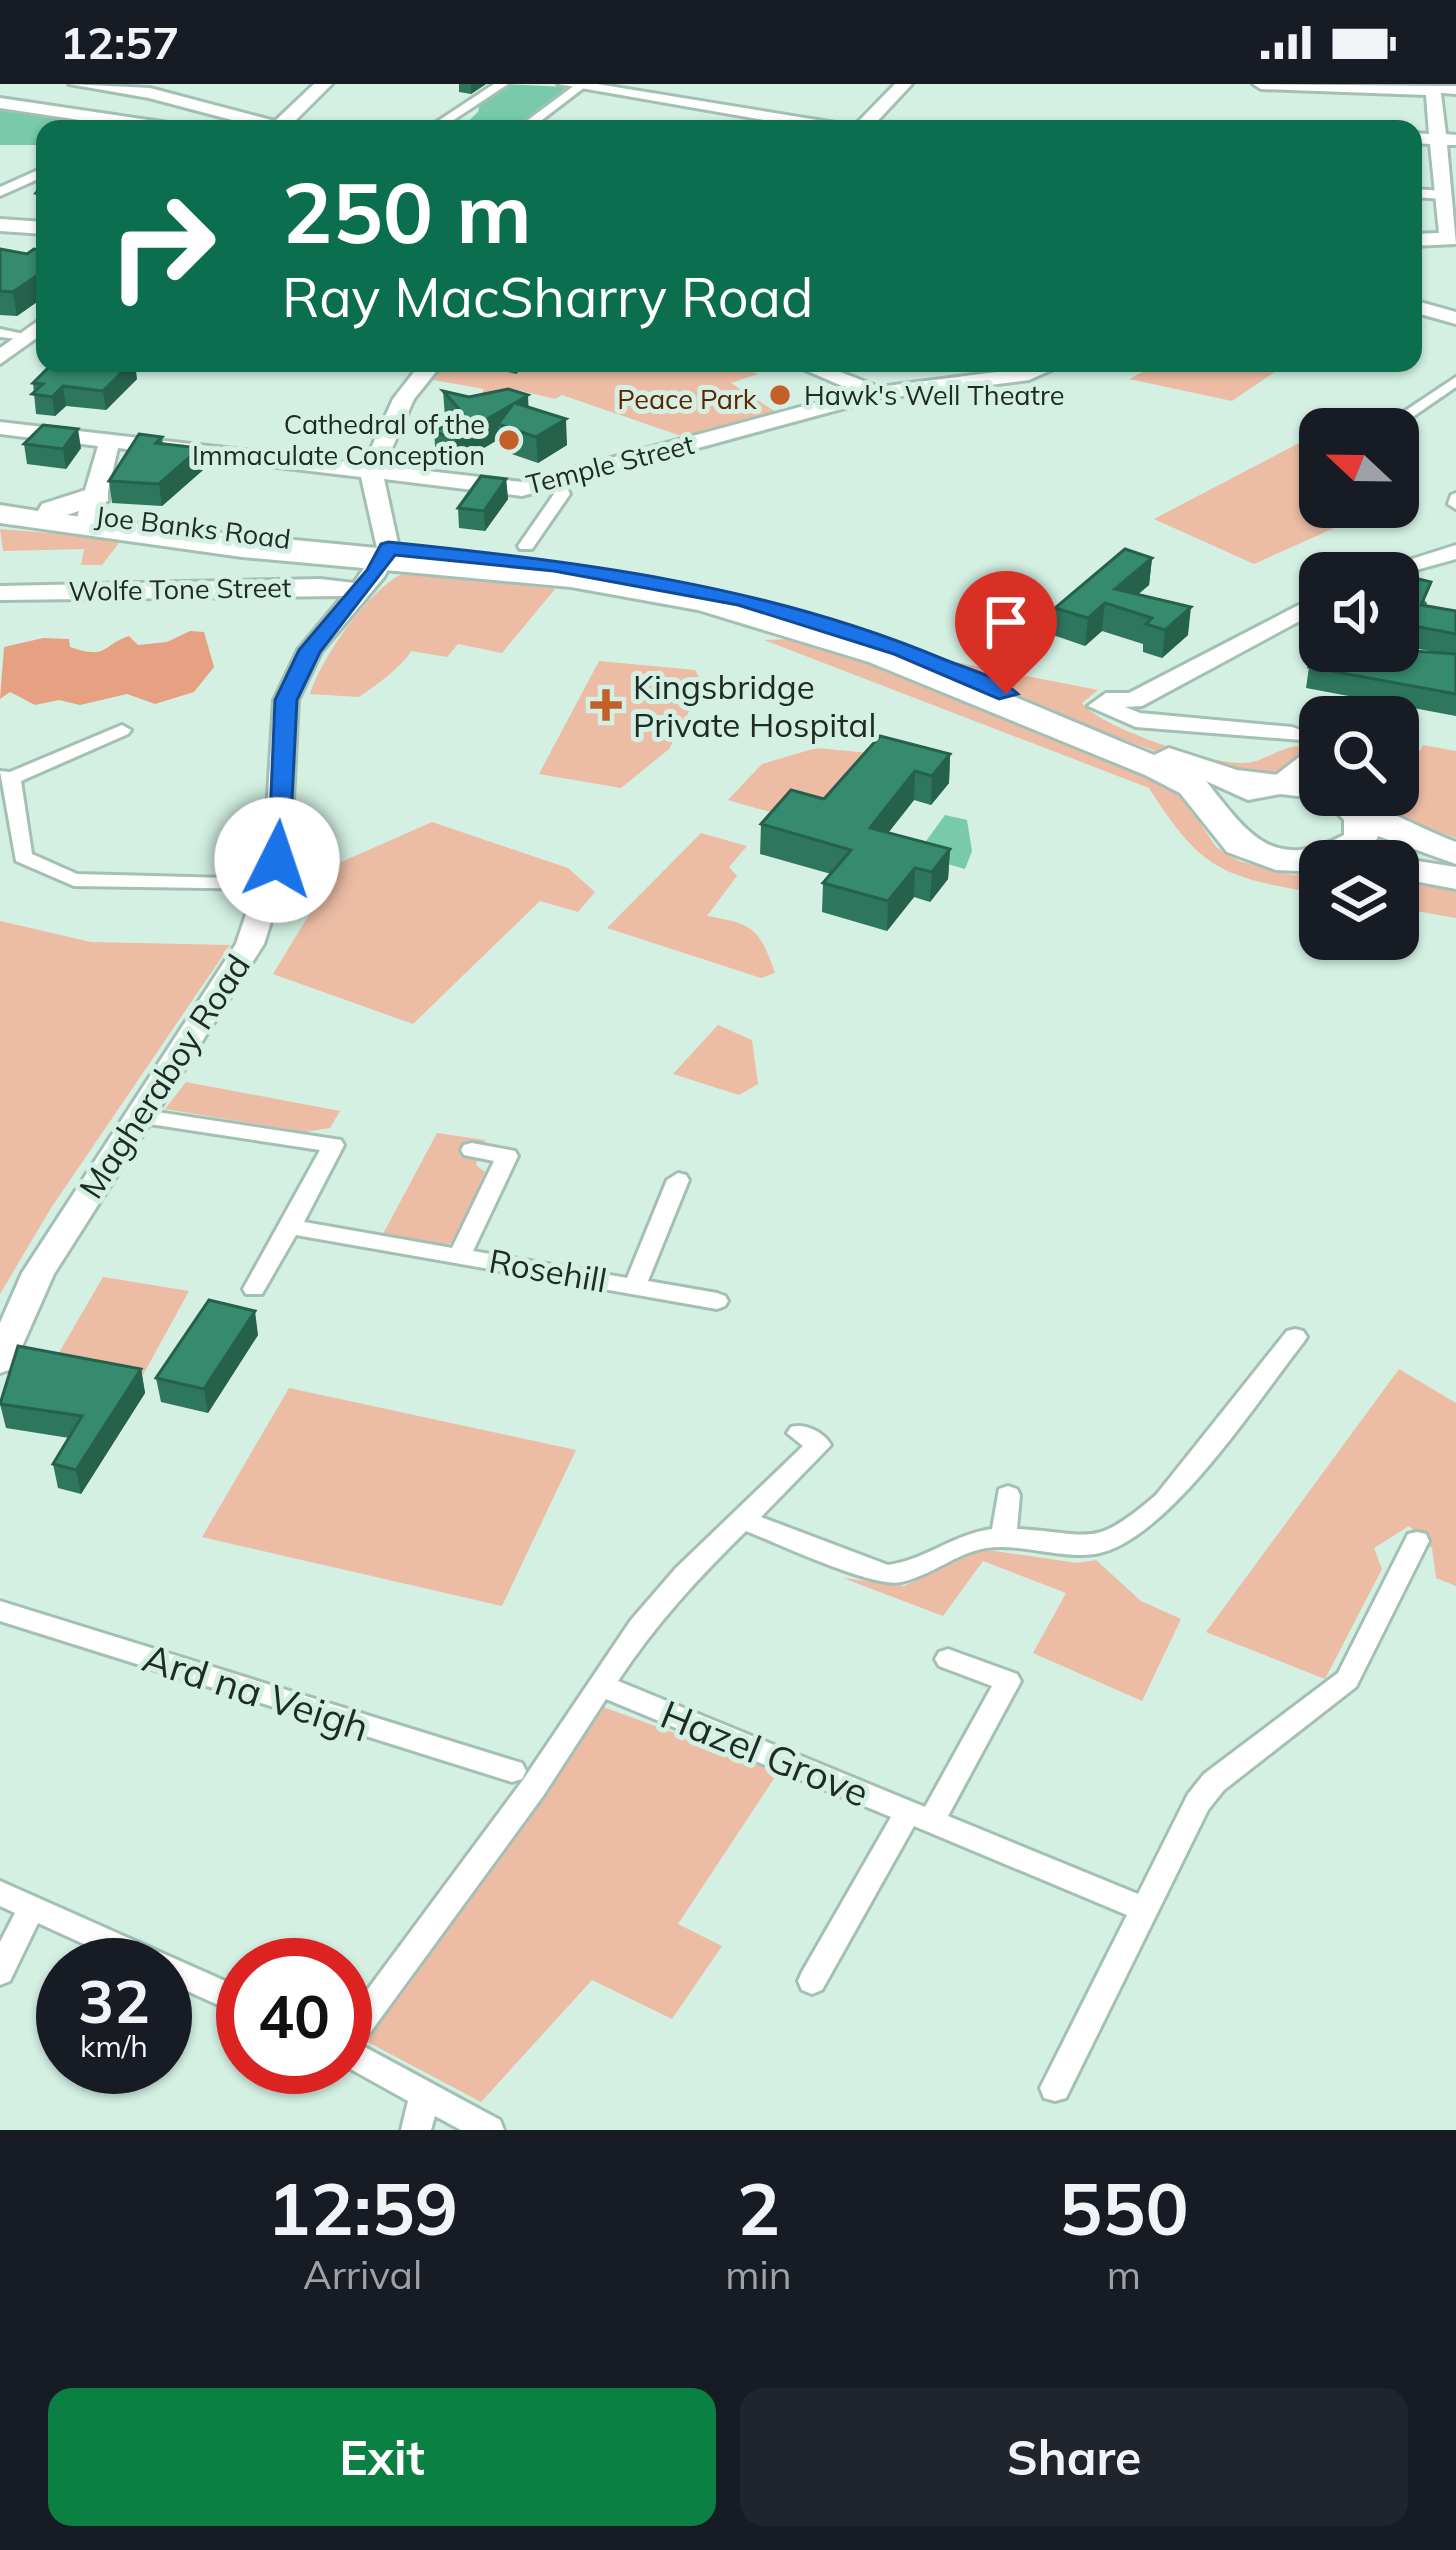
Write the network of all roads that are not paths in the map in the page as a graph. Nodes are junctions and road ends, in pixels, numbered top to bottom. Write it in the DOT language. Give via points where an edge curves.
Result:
graph roads {
  1 [pos="77,84"];
  2 [pos="324,84"];
  3 [pos="502,84"];
  4 [pos="704,84"];
  5 [pos="904,84"];
  6 [pos="1261,84"];
  7 [pos="575,85"];
  8 [pos="133,87"];
  9 [pos="1435,90"];
  10 [pos="1456,91"];
  11 [pos="0,103"];
  12 [pos="695,103"];
  13 [pos="99,112"];
  14 [pos="135,120"];
  15 [pos="250,120"];
  16 [pos="286,120"];
  17 [pos="446,120"];
  18 [pos="533,120"];
  19 [pos="685,120"];
  20 [pos="794,120"];
  21 [pos="869,120"];
  22 [pos="1449,139"];
  23 [pos="36,172"];
  24 [pos="36,175"];
  25 [pos="0,178"];
  26 [pos="0,192"];
  27 [pos="1422,194"];
  28 [pos="1445,195"];
  29 [pos="0,225"];
  30 [pos="36,227"];
  31 [pos="1454,238"];
  32 [pos="1422,240"];
  33 [pos="1422,309"];
  34 [pos="1456,318"];
  35 [pos="36,329"];
  36 [pos="0,333"];
  37 [pos="26,336"];
  38 [pos="0,358"];
  39 [pos="423,372"];
  40 [pos="822,372"];
  41 [pos="1026,372"];
  42 [pos="1456,381"];
  43 [pos="877,393"];
  44 [pos="1416,408"];
  45 [pos="0,428"];
  46 [pos="113,441"];
  47 [pos="371,471"];
  48 [pos="557,481"];
  49 [pos="0,500"];
  50 [pos="92,513"];
  51 [pos="0,514"];
  52 [pos="526,546"];
  53 [pos="1456,552"];
  54 [pos="1419,562"];
  55 [pos="374,571"];
  56 [pos="0,593"];
  57 [pos="1299,612"];
  58 [pos="122,730"];
  59 [pos="1299,743"];
  60 [pos="6,777"];
  61 [pos="1299,781"];
  62 [pos="1276,784"];
  63 [pos="1376,816"];
  64 [pos="1221,823"];
  65 [pos="1456,854"];
  66 [pos="1299,859"];
  67 [pos="1419,872"];
  68 [pos="1456,878"];
  69 [pos="269,885"];
  70 [pos="137,1116"];
  71 [pos="472,1150"];
  72 [pos="678,1180"];
  73 [pos="290,1227"];
  74 [pos="460,1254"];
  75 [pos="635,1285"];
  76 [pos="254,1289"];
  77 [pos="717,1301"];
  78 [pos="1295,1337"];
  79 [pos="0,1361"];
  80 [pos="799,1433"];
  81 [pos="1008,1495"];
  82 [pos="741,1519"];
  83 [pos="1004,1539"];
  84 [pos="1417,1541"];
  85 [pos="0,1611"];
  86 [pos="948,1659"];
  87 [pos="600,1685"];
  88 [pos="512,1771"];
  89 [pos="919,1816"];
  90 [pos="0,1893"];
  91 [pos="32,1906"];
  92 [pos="1144,1909"];
  93 [pos="102,1938"];
  94 [pos="0,1972"];
  95 [pos="812,1981"];
  96 [pos="372,2010"];
  97 [pos="372,2063"];
  98 [pos="1055,2088"];
  99 [pos="425,2094"];
  100 [pos="416,2130"];
  101 [pos="489,2130"];
  1 -- 8 [label="street"];
  2 -- 16 [label="street"];
  3 -- 17 [label="street"];
  4 -- 12 [label="street"];
  5 -- 21 [label="street"];
  6 -- 9 [label="street"];
  7 -- 12 [label="street"];
  7 -- 18 [label="street"];
  8 -- 13 [label="street"];
  8 -- 15 [label="street"];
  9 -- 10 [label="street"];
  9 -- 22 [label="street"];
  11 -- 13 [label="street"];
  12 -- 19 [label="street"];
  12 -- 20 [label="street"];
  13 -- 14 [label="street"];
  22 -- 28 [label="street"];
  23 -- 25 [label="street"];
  24 -- 26 [label="street"];
  27 -- 28 [label="street"];
  28 -- 31 [label="street" via="1445,228"];
  29 -- 30 [label="street"];
  31 -- 32 [label="street"];
  33 -- 34 [label="street"];
  35 -- 37 [label="street"];
  36 -- 37 [label="street"];
  37 -- 38 [label="street"];
  39 -- 47 [label="street" via="405,388 394,432"];
  40 -- 43 [label="street"];
  41 -- 43 [label="street, Temple Street"];
  42 -- 44 [label="street"];
  43 -- 48 [label="street, Temple Street"];
  45 -- 46 [label="street, Temple Street"];
  46 -- 47 [label="street, Temple Street"];
  46 -- 50 [label="street" via="101,459"];
  47 -- 48 [label="street, Temple Street" via="509,488"];
  47 -- 55 [label="street"];
  48 -- 52 [label="street" via="562,494"];
  49 -- 50 [label="highway, Joe Banks Road"];
  50 -- 51 [label="highway, Joe Banks Road"];
  50 -- 55 [label="highway, Joe Banks Road"];
  53 -- 54 [label="street"];
  55 -- 56 [label="street, Wolfe Tone Street" via="320,586"];
  55 -- 62 [label="highway" via="554,565 771,607 902,650 1187,765"];
  55 -- 64 [label="highway" via="571,578 779,621 1157,768 1192,786"];
  55 -- 69 [label="street, Magheraboy Road" via="310,650 286,700"];
  57 -- 59 [label="street" via="1133,701 1100,706 1136,720 1292,735"];
  58 -- 60 [label="street"];
  60 -- 69 [label="street" via="23,857 74,880"];
  61 -- 62 [label="highway"];
  62 -- 64 [label="highway" via="1238,794"];
  63 -- 65 [label="highway"];
  64 -- 66 [label="highway" via="1256,854"];
  67 -- 68 [label="highway"];
  69 -- 70 [label="street, Magheraboy Road" via="250,944"];
  70 -- 73 [label="street" via="337,1136"];
  70 -- 79 [label="street, Magheraboy Road" via="28,1290"];
  71 -- 74 [label="street, Rosehill" via="507,1156"];
  72 -- 75 [label="street, Rosehill"];
  73 -- 74 [label="street, Rosehill"];
  73 -- 76 [label="street"];
  74 -- 75 [label="street, Rosehill"];
  75 -- 77 [label="street, Rosehill"];
  78 -- 83 [label="street" via="1140,1525 1098,1548"];
  80 -- 82 [label="street" via="819,1445"];
  81 -- 83 [label="street"];
  82 -- 83 [label="street" via="887,1575"];
  82 -- 87 [label="street" via="640,1627"];
  84 -- 92 [label="street" via="1347,1680 1214,1782"];
  85 -- 88 [label="street, Ard na Veigh"];
  86 -- 89 [label="street" via="1008,1681"];
  87 -- 89 [label="street, Hazel Grove"];
  87 -- 96 [label="street"];
  89 -- 92 [label="street, Hazel Grove"];
  89 -- 95 [label="street"];
  90 -- 91 [label="street"];
  91 -- 93 [label="street"];
  91 -- 94 [label="street"];
  92 -- 98 [label="street"];
  97 -- 99 [label="street"];
  99 -- 100 [label="street"];
  99 -- 101 [label="street"];
}
